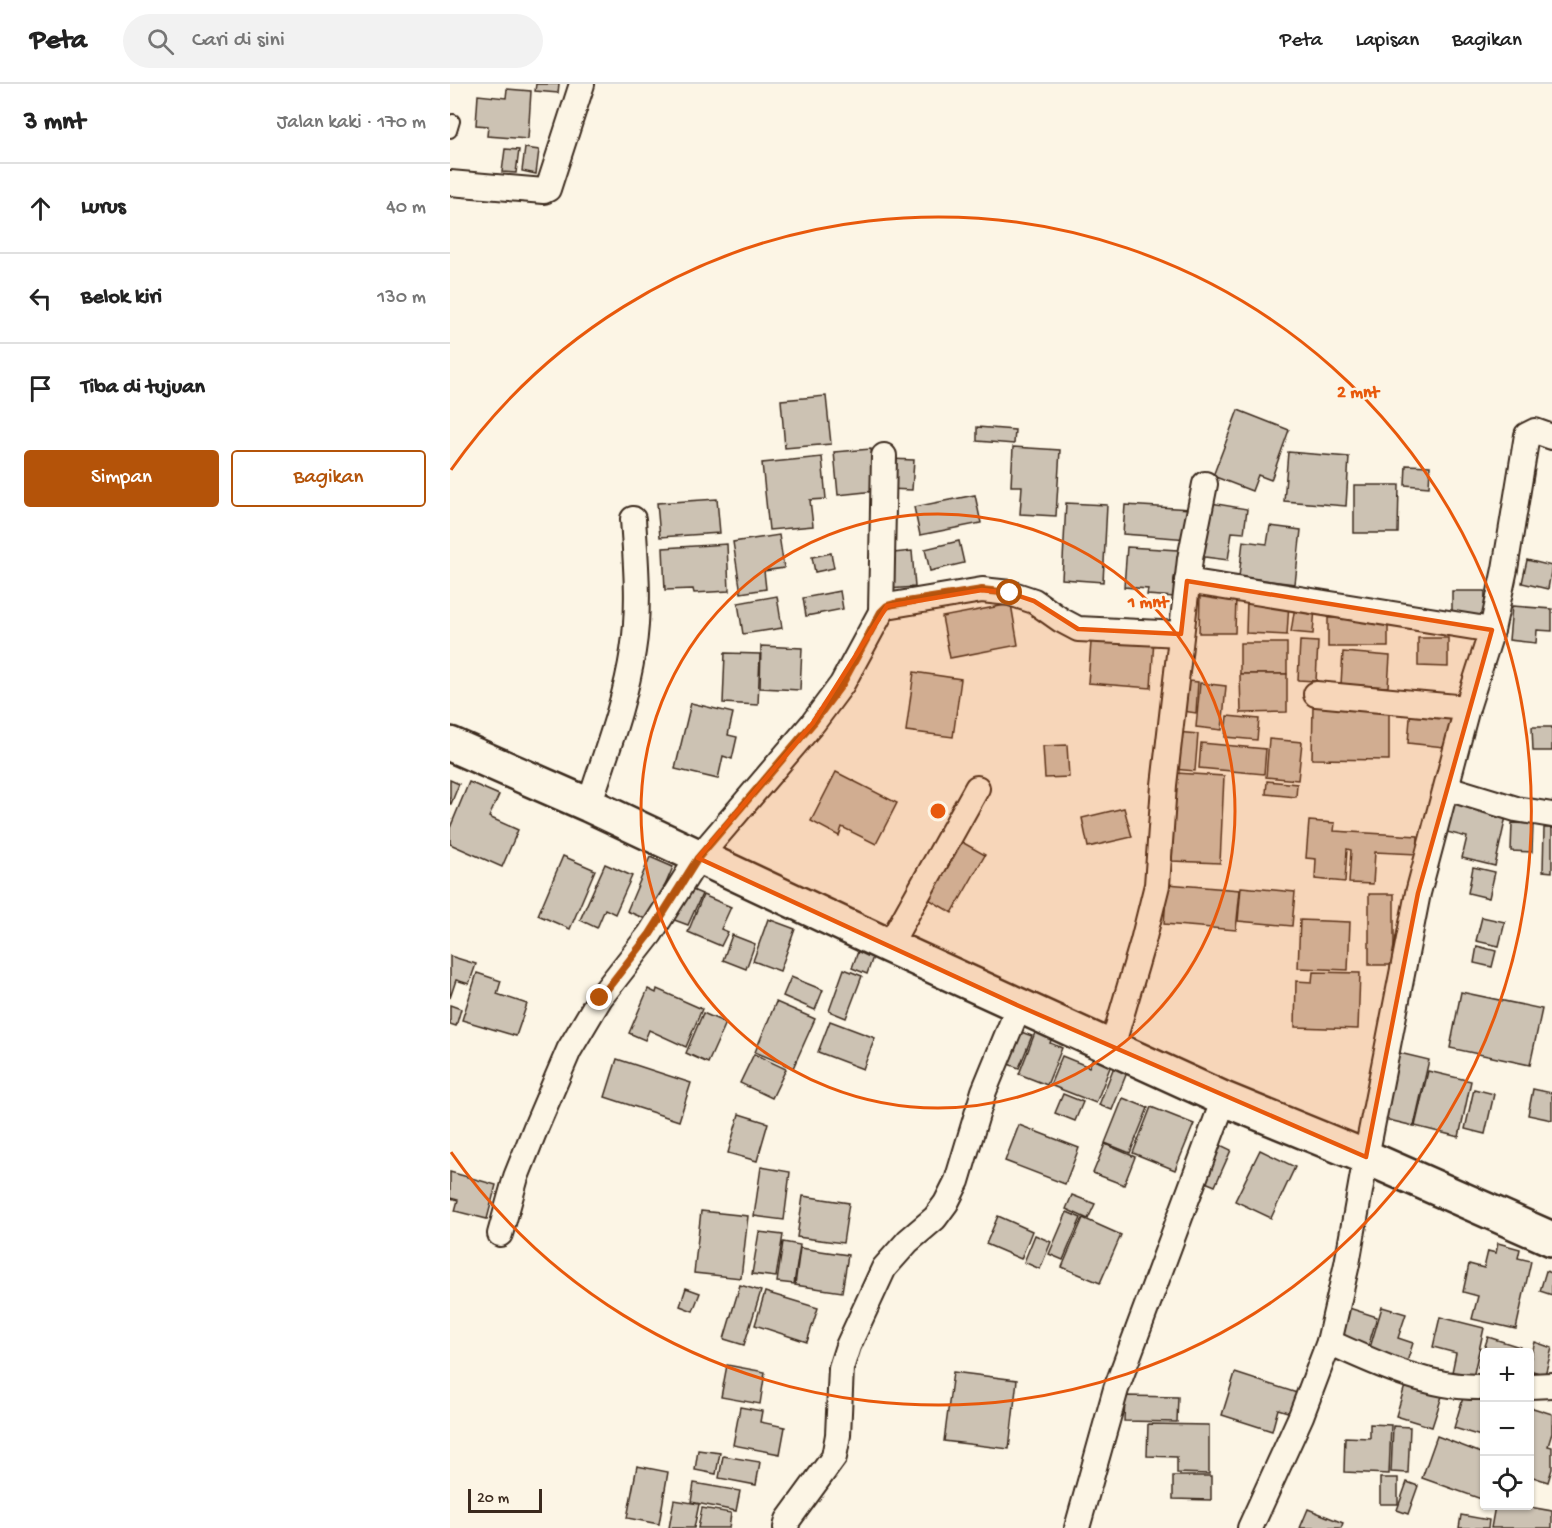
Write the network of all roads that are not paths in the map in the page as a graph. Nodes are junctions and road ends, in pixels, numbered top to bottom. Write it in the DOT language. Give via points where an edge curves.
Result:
graph roads {
  1 [pos="582,84"];
  2 [pos="450,183"];
  3 [pos="1552,437"];
  4 [pos="884,456"];
  5 [pos="1204,484"];
  6 [pos="633,519"];
  7 [pos="1188,581"];
  8 [pos="881,612"];
  9 [pos="1492,630"];
  10 [pos="1181,634"];
  11 [pos="1316,694"];
  12 [pos="1467,708"];
  13 [pos="450,744"];
  14 [pos="977,788"];
  15 [pos="1447,788"];
  16 [pos="589,805"];
  17 [pos="1552,815"];
  18 [pos="698,858"];
  19 [pos="889,946"];
  20 [pos="1019,1006"];
  21 [pos="1112,1047"];
  22 [pos="1224,1098"];
  23 [pos="1366,1157"];
  24 [pos="500,1234"];
  25 [pos="1552,1239"];
  26 [pos="1329,1342"];
  27 [pos="1552,1385"];
  28 [pos="1534,1386"];
  29 [pos="1480,1387"];
  30 [pos="786,1528"];
  31 [pos="1077,1528"];
  32 [pos="1250,1528"];
  1 -- 2 [label="street" via="548,189"];
  3 -- 9 [label="street" via="1535,431 1527,435"];
  4 -- 8 [label="street"];
  5 -- 7 [label="street"];
  6 -- 16 [label="street" via="638,596 633,651"];
  7 -- 9 [label="street"];
  7 -- 10 [label="street"];
  8 -- 10 [label="street" via="894,604 982,590 1034,601 1078,629"];
  8 -- 18 [label="street" via="842,684 813,723"];
  9 -- 12 [label="street"];
  10 -- 21 [label="street" via="1157,885"];
  11 -- 12 [label="street"];
  12 -- 15 [label="street"];
  13 -- 16 [label="highway"];
  14 -- 19 [label="street"];
  15 -- 17 [label="street" via="1516,809"];
  15 -- 23 [label="street" via="1418,893"];
  16 -- 18 [label="highway"];
  18 -- 19 [label="highway"];
  18 -- 24 [label="street" via="650,934 600,998 569,1050 516,1176"];
  19 -- 20 [label="highway"];
  20 -- 21 [label="highway"];
  20 -- 30 [label="street" via="946,1203 884,1268 848,1346 841,1368 834,1456"];
  21 -- 22 [label="highway"];
  22 -- 23 [label="highway"];
  22 -- 31 [label="street" via="1116,1389"];
  23 -- 25 [label="highway"];
  23 -- 26 [label="street"];
  26 -- 29 [label="street" via="1382,1366 1442,1384"];
  26 -- 32 [label="street" via="1301,1416"];
  27 -- 28 [label="street"];
}
